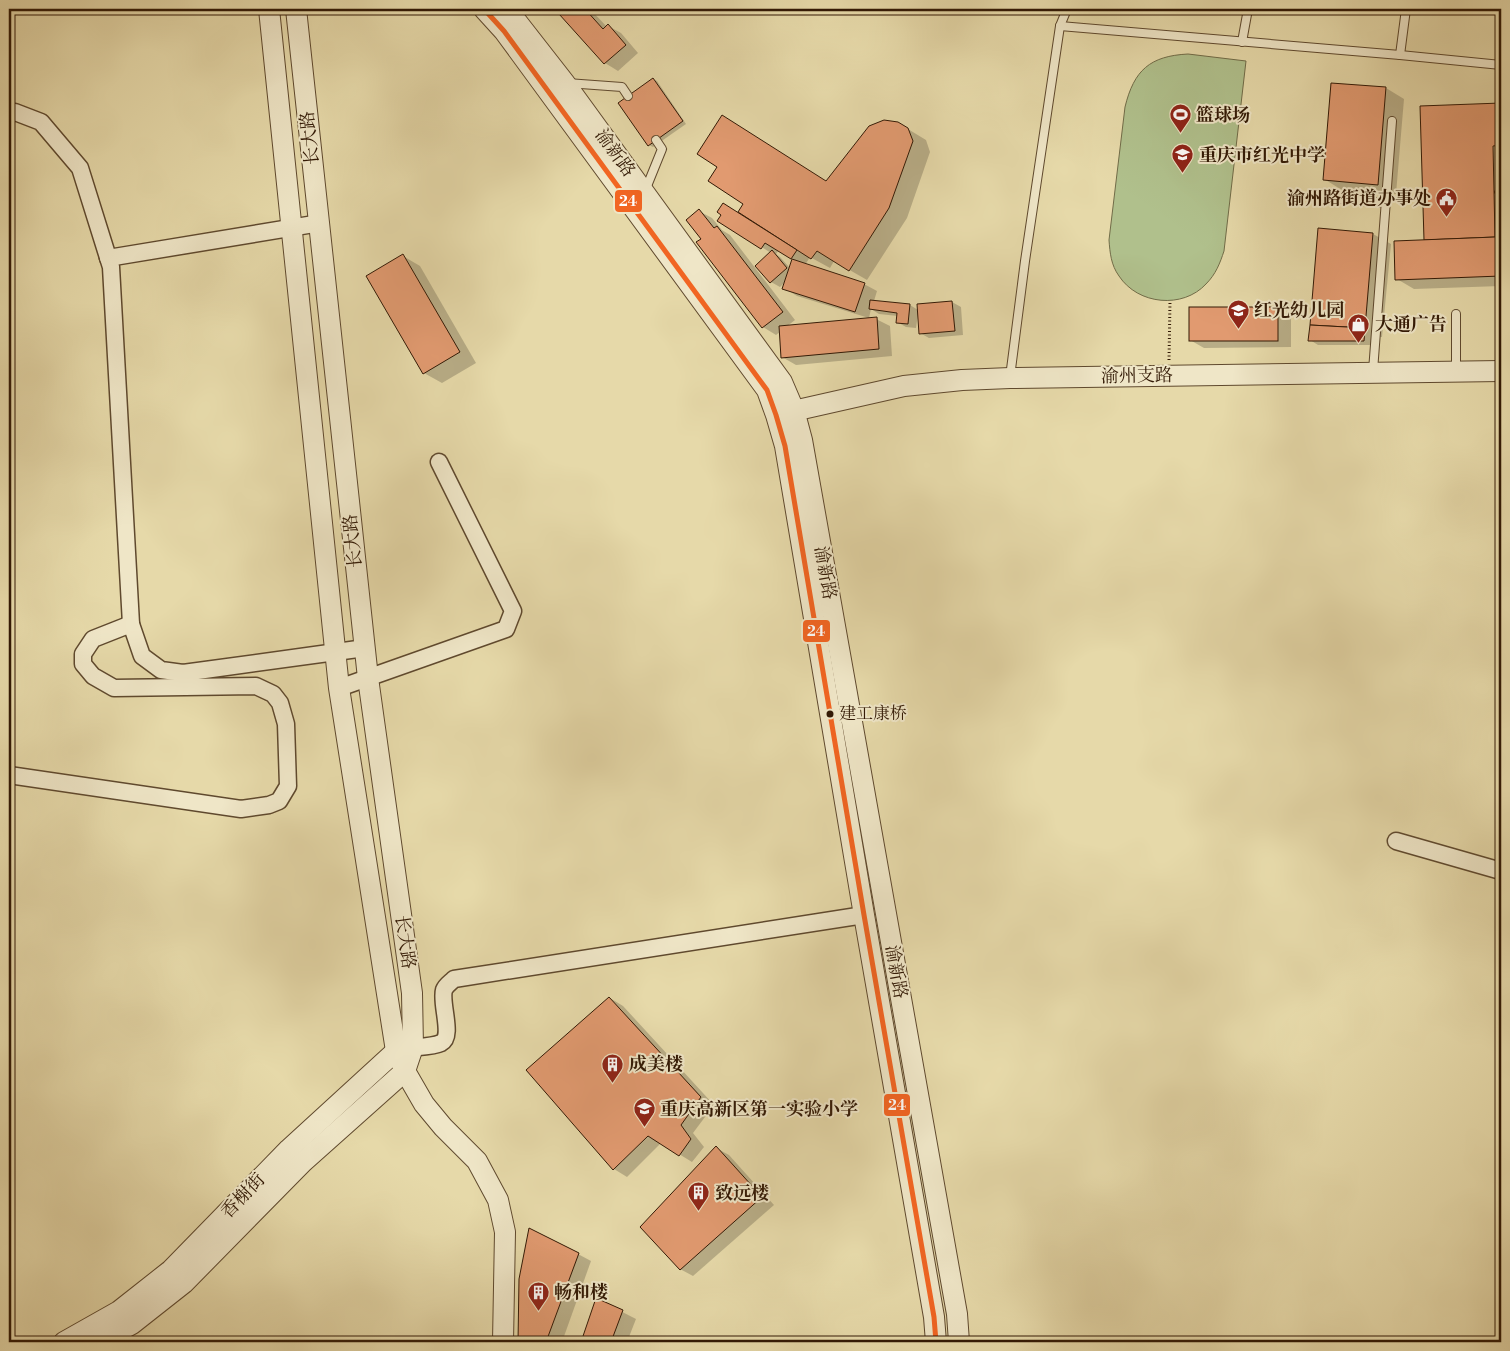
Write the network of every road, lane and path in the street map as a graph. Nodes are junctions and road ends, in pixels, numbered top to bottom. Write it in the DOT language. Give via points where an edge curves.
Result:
graph roads {
  1 [pos="269,9"];
  2 [pos="296,9"];
  3 [pos="484,9"];
  4 [pos="507,9"];
  5 [pos="1067,9"];
  6 [pos="1248,9"];
  7 [pos="1406,9"];
  8 [pos="1060,26"];
  9 [pos="1242,42"];
  10 [pos="1400,55"];
  11 [pos="1501,65"];
  12 [pos="564,82"];
  13 [pos="628,96"];
  14 [pos="9,114"];
  15 [pos="1392,121"];
  16 [pos="656,140"];
  17 [pos="1494,192"];
  18 [pos="1501,192"];
  19 [pos="645,193"];
  20 [pos="1317,197"];
  21 [pos="1386,202"];
  22 [pos="320,223"];
  23 [pos="292,228"];
  24 [pos="108,258"];
  25 [pos="1170,301"];
  26 [pos="1456,314"];
  27 [pos="1501,371"];
  28 [pos="1456,372"];
  29 [pos="1373,373"];
  30 [pos="1169,376"];
  31 [pos="1010,378"];
  32 [pos="785,413"];
  33 [pos="439,462"];
  34 [pos="131,624"];
  35 [pos="365,648"];
  36 [pos="336,652"];
  37 [pos="368,678"];
  38 [pos="339,688"];
  39 [pos="9,775"];
  40 [pos="1396,841"];
  41 [pos="1501,871"];
  42 [pos="864,916"];
  43 [pos="405,1049"];
  44 [pos="405,1071"];
  45 [pos="64,1342"];
  46 [pos="99,1342"];
  47 [pos="503,1342"];
  48 [pos="936,1342"];
  49 [pos="959,1342"];
  1 -- 23 [label="street, 长大路"];
  2 -- 22 [label="street, 长大路"];
  3 -- 32 [label="street, 渝新路" via="504,31"];
  4 -- 12 [label="street, 渝新路"];
  5 -- 8 [label="lane"];
  6 -- 9 [label="lane"];
  7 -- 10 [label="lane"];
  8 -- 9 [label="lane"];
  8 -- 31 [label="lane"];
  9 -- 10 [label="lane"];
  10 -- 11 [label="lane"];
  12 -- 13 [label="lane" via="622,87"];
  12 -- 19 [label="street, 渝新路"];
  14 -- 24 [label="street" via="15,112 40,122 80,168"];
  15 -- 21 [label="lane"];
  16 -- 19 [label="lane" via="662,149"];
  17 -- 18 [label="path"];
  19 -- 32 [label="street, 渝新路" via="782,382"];
  20 -- 21 [label="lane"];
  21 -- 29 [label="lane"];
  22 -- 23 [label="street"];
  22 -- 35 [label="street, 长大路"];
  23 -- 24 [label="street"];
  23 -- 36 [label="street, 长大路"];
  24 -- 34 [label="street"];
  25 -- 30 [label="path"];
  26 -- 28 [label="lane"];
  27 -- 28 [label="street, 渝州支路"];
  28 -- 29 [label="street, 渝州支路"];
  29 -- 30 [label="street, 渝州支路"];
  30 -- 31 [label="street, 渝州支路"];
  31 -- 32 [label="street, 渝州支路" via="904,386"];
  32 -- 42 [label="street, 渝新路" via="785,446"];
  32 -- 49 [label="street, 渝新路" via="802,440 956,1304"];
  33 -- 37 [label="street" via="513,611 506,629"];
  34 -- 36 [label="street" via="142,656 161,670 183,673"];
  34 -- 39 [label="street" via="93,639 83,654 83,664 93,676 114,688 256,686 273,694 280,703 286,724 288,786 279,801 241,809"];
  35 -- 36 [label="street"];
  35 -- 37 [label="street, 长大路"];
  36 -- 38 [label="street, 长大路"];
  37 -- 38 [label="street"];
  37 -- 43 [label="street, 长大路" via="412,993"];
  38 -- 43 [label="street, 长大路"];
  40 -- 41 [label="street"];
  42 -- 43 [label="street" via="454,979 443,992 447,1034 444,1041"];
  42 -- 48 [label="street, 渝新路"];
  43 -- 44 [label="street"];
  43 -- 45 [label="street, 香榭街" via="289,1149 171,1270 119,1311"];
  44 -- 46 [label="street, 香榭街" via="303,1162 184,1283 132,1324"];
  44 -- 47 [label="street" via="424,1104 478,1161 498,1200 506,1232"];
}
